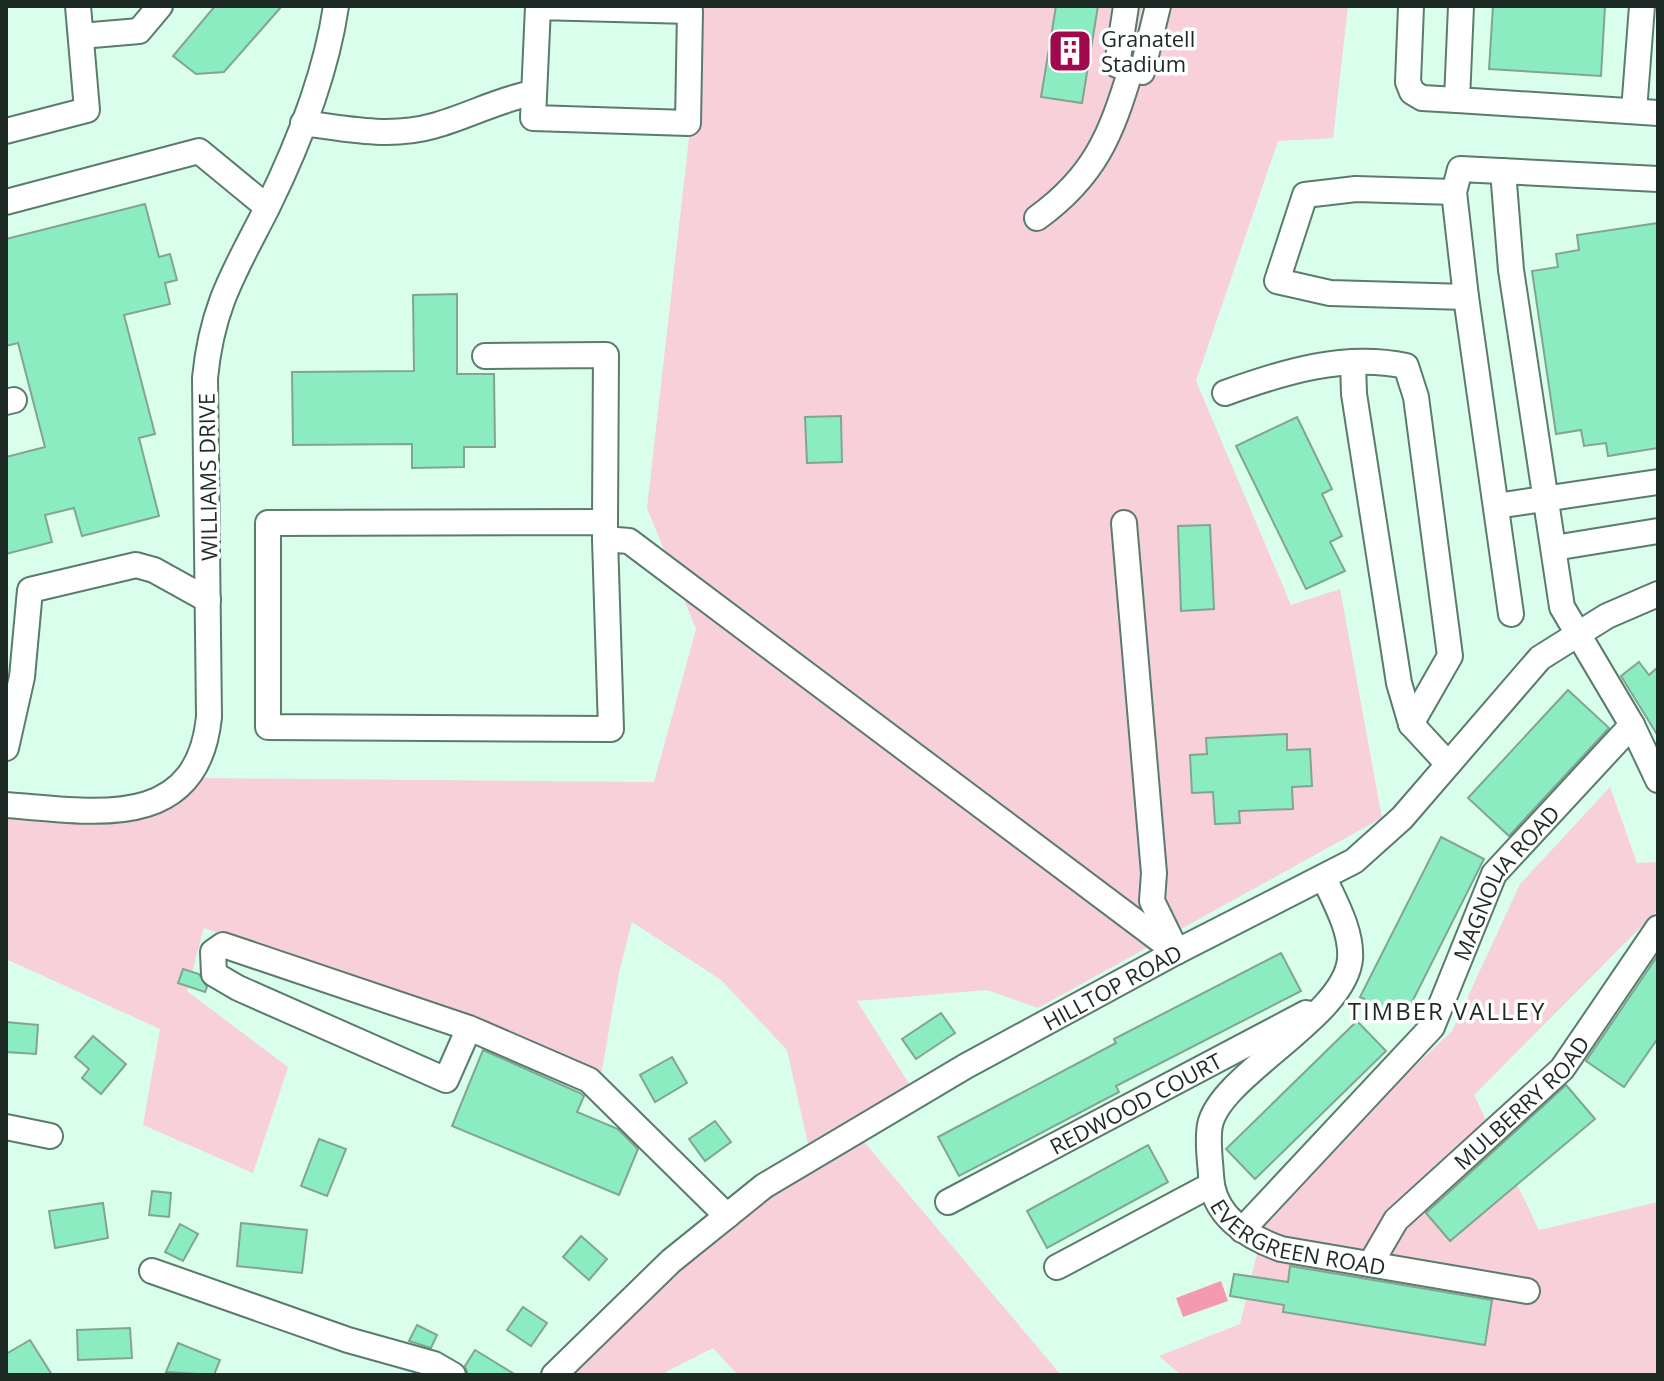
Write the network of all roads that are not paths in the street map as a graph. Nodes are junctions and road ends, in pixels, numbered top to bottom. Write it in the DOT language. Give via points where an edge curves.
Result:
graph roads {
  1 [pos="78,6"];
  2 [pos="160,6"];
  3 [pos="336,6"];
  4 [pos="1126,6"];
  5 [pos="1158,6"];
  6 [pos="1411,6"];
  7 [pos="1461,6"];
  8 [pos="1642,6"];
  9 [pos="562,7"];
  10 [pos="81,36"];
  11 [pos="1131,69"];
  12 [pos="533,93"];
  13 [pos="1457,100"];
  14 [pos="1646,112"];
  15 [pos="303,123"];
  16 [pos="6,131"];
  17 [pos="1503,171"];
  18 [pos="1658,179"];
  19 [pos="1454,192"];
  20 [pos="6,202"];
  21 [pos="267,207"];
  22 [pos="1037,218"];
  23 [pos="1466,297"];
  24 [pos="485,356"];
  25 [pos="1353,362"];
  26 [pos="1225,393"];
  27 [pos="1658,482"];
  28 [pos="1547,498"];
  29 [pos="1496,506"];
  30 [pos="1124,523"];
  31 [pos="605,530"];
  32 [pos="1658,531"];
  33 [pos="1554,548"];
  34 [pos="1658,594"];
  35 [pos="208,600"];
  36 [pos="1511,614"];
  37 [pos="1577,633"];
  38 [pos="1411,724"];
  39 [pos="1632,725"];
  40 [pos="6,748"];
  41 [pos="1448,764"];
  42 [pos="1658,780"];
  43 [pos="6,805"];
  44 [pos="1324,878"];
  45 [pos="1658,928"];
  46 [pos="1176,952"];
  47 [pos="1322,1004"];
  48 [pos="469,1028"];
  49 [pos="1199,1069"];
  50 [pos="1223,1101"];
  51 [pos="6,1127"];
  52 [pos="50,1136"];
  53 [pos="1211,1185"];
  54 [pos="948,1202"];
  55 [pos="727,1216"];
  56 [pos="1242,1230"];
  57 [pos="1371,1263"];
  58 [pos="1057,1267"];
  59 [pos="152,1271"];
  60 [pos="1527,1291"];
  61 [pos="453,1375"];
  62 [pos="554,1375"];
  1 -- 10 [label="street"];
  2 -- 10 [label="street" via="139,31"];
  3 -- 15 [label="street, WILLIAMS DRIVE"];
  4 -- 11 [label="street" via="1117,65"];
  5 -- 11 [label="street" via="1142,72"];
  6 -- 13 [label="street" via="1412,92 1422,98"];
  7 -- 13 [label="street"];
  8 -- 14 [label="street"];
  9 -- 12 [label="street" via="538,7"];
  9 -- 12 [label="street" via="690,11 688,123 533,118"];
  10 -- 16 [label="street" via="87,110"];
  11 -- 22 [label="street" via="1096,161 1063,199"];
  12 -- 15 [label="street" via="404,131"];
  13 -- 14 [label="street"];
  15 -- 21 [label="street, WILLIAMS DRIVE"];
  17 -- 18 [label="street"];
  17 -- 19 [label="street" via="1460,169"];
  17 -- 28 [label="street" via="1511,270"];
  19 -- 23 [label="street"];
  19 -- 23 [label="street" via="1356,189 1305,195 1277,281 1330,293"];
  20 -- 21 [label="street" via="199,151"];
  21 -- 35 [label="street, WILLIAMS DRIVE" via="229,278 208,347"];
  23 -- 29 [label="street"];
  24 -- 31 [label="street" via="606,355"];
  25 -- 26 [label="street" via="1291,371"];
  25 -- 38 [label="street" via="1370,505 1399,683"];
  25 -- 38 [label="street" via="1406,366 1416,397 1450,656"];
  27 -- 28 [label="street"];
  28 -- 29 [label="street"];
  28 -- 33 [label="street"];
  29 -- 36 [label="street"];
  30 -- 46 [label="street" via="1146,763 1152,901"];
  31 -- 31 [label="street" via="611,729 268,727 268,523"];
  31 -- 46 [label="street" via="629,541"];
  32 -- 33 [label="street"];
  33 -- 37 [label="street" via="1562,607"];
  34 -- 37 [label="street, HILLTOP ROAD"];
  35 -- 40 [label="street" via="136,565 30,590 22,677"];
  35 -- 43 [label="street, WILLIAMS DRIVE" via="207,734 201,755 176,789 140,808 117,812"];
  37 -- 39 [label="street"];
  37 -- 41 [label="street, HILLTOP ROAD" via="1540,658"];
  38 -- 41 [label="street"];
  39 -- 42 [label="street"];
  39 -- 56 [label="street, MAGNOLIA ROAD" via="1494,874 1432,1027"];
  41 -- 44 [label="street, HILLTOP ROAD" via="1380,840"];
  44 -- 46 [label="street, HILLTOP ROAD"];
  44 -- 47 [label="street, EVERGREEN ROAD" via="1343,920 1350,960 1336,990"];
  45 -- 57 [label="street, MULBERRY ROAD" via="1562,1069 1396,1220"];
  46 -- 55 [label="street, HILLTOP ROAD" via="966,1066 764,1186"];
  47 -- 49 [label="street, REDWOOD COURT"];
  47 -- 50 [label="street, EVERGREEN ROAD"];
  48 -- 48 [label="street" via="446,1080 238,988 214,974 213,952 223,945"];
  48 -- 55 [label="street" via="589,1080"];
  49 -- 50 [label="street"];
  49 -- 54 [label="street, REDWOOD COURT"];
  50 -- 53 [label="street, EVERGREEN ROAD" via="1210,1124"];
  51 -- 52 [label="street"];
  53 -- 56 [label="street, EVERGREEN ROAD" via="1221,1210"];
  53 -- 58 [label="street"];
  55 -- 62 [label="street, HILLTOP ROAD" via="671,1261"];
  56 -- 57 [label="street, EVERGREEN ROAD" via="1281,1249"];
  57 -- 60 [label="street, EVERGREEN ROAD"];
  59 -- 61 [label="street" via="348,1340 434,1364"];
}
